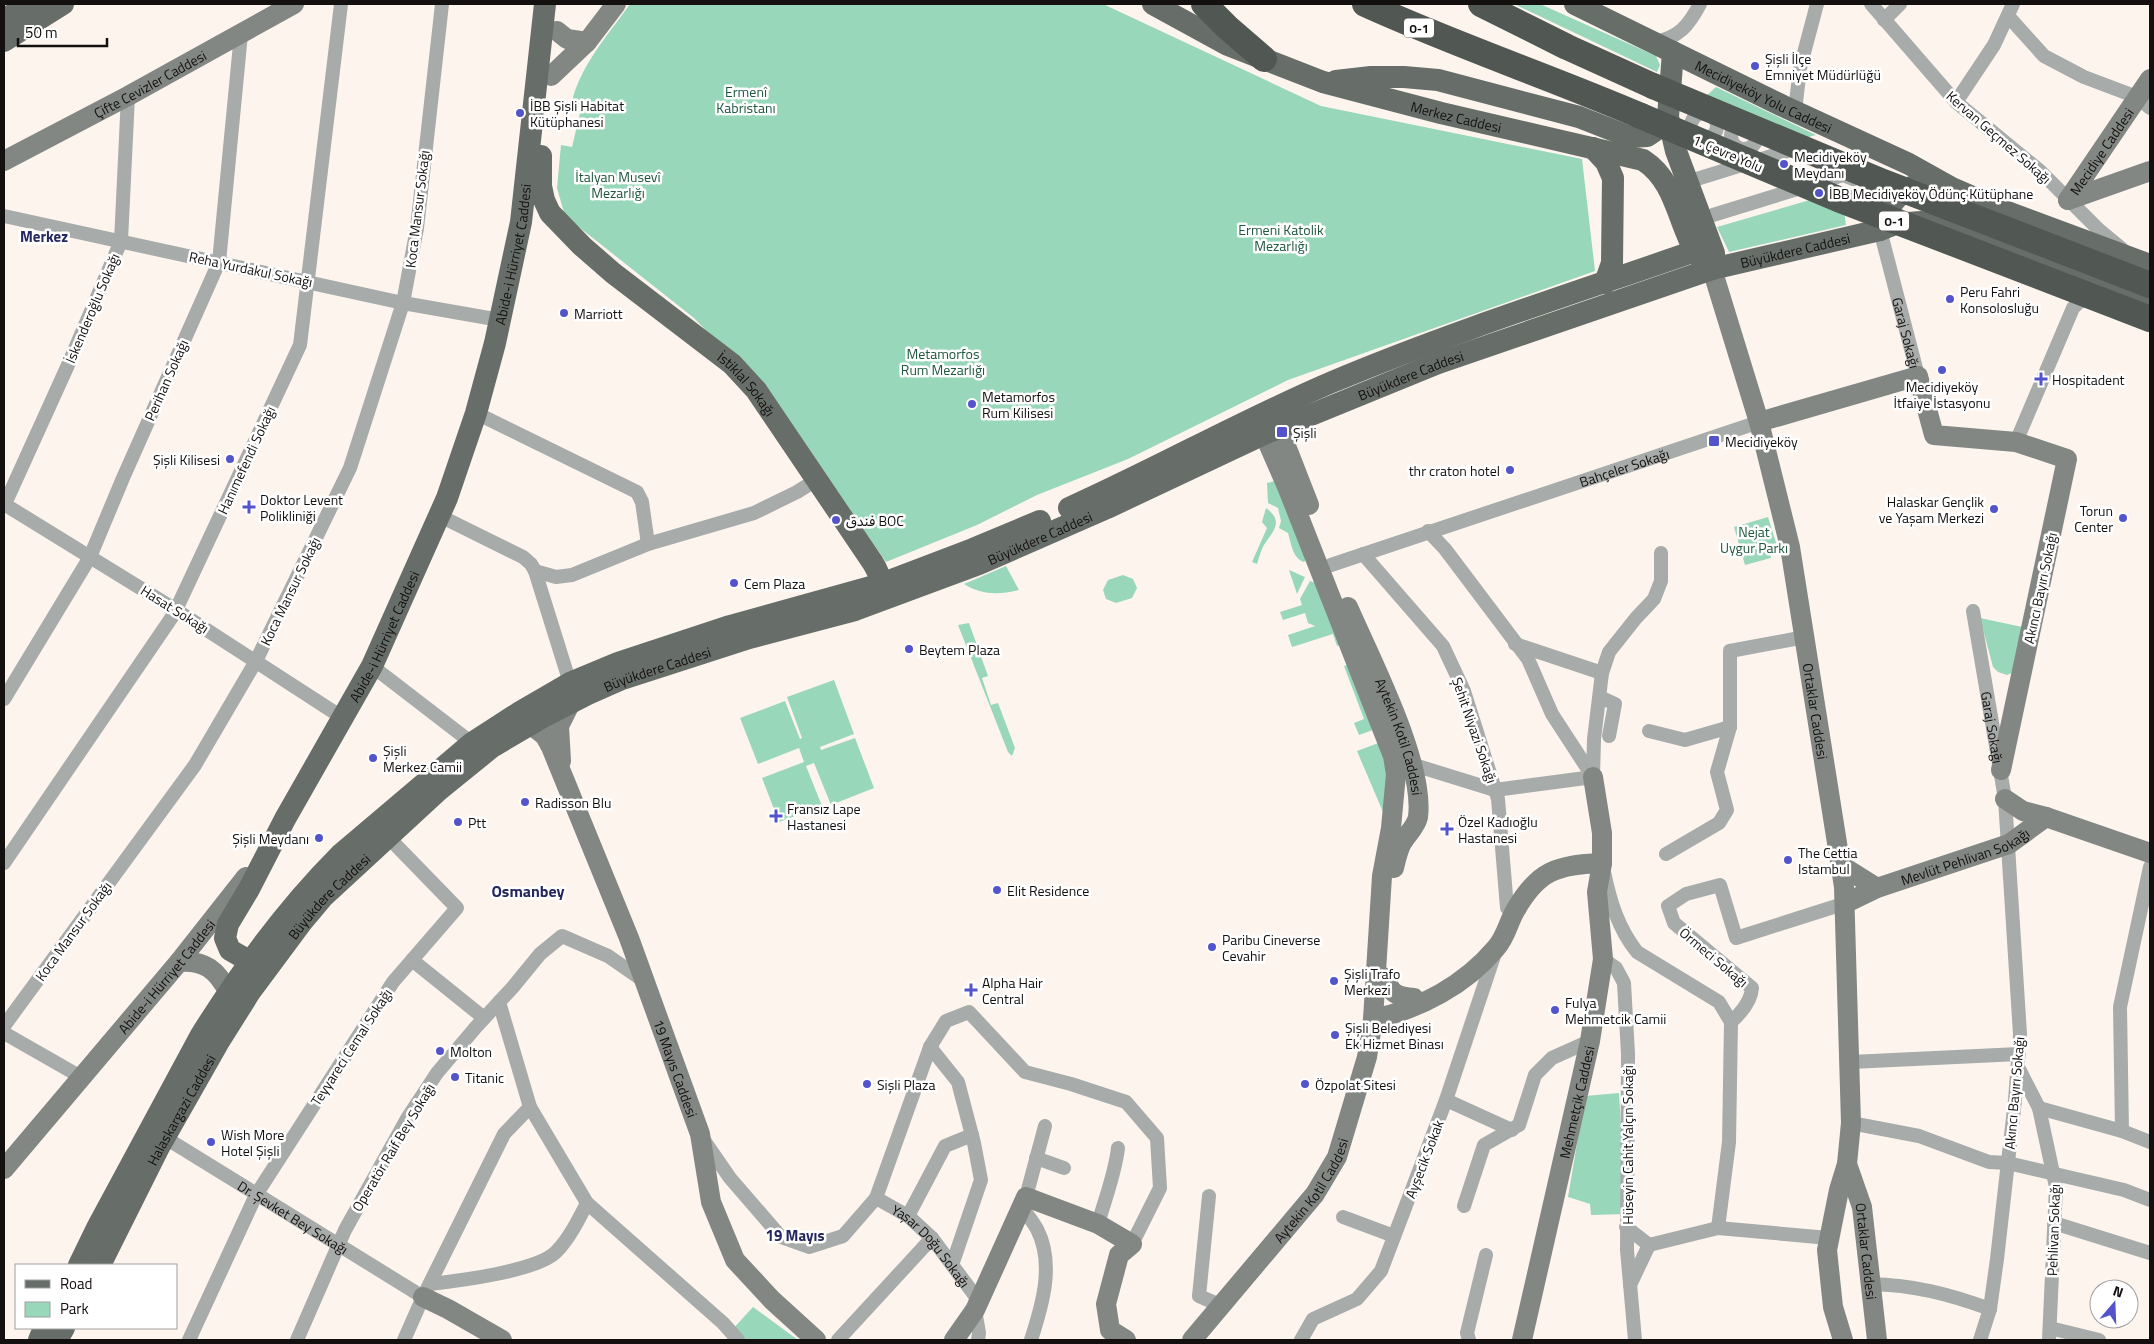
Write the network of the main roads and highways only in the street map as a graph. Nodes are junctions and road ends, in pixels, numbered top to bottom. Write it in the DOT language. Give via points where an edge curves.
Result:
graph roads {
  1 [pos="32,4"];
  2 [pos="63,4"];
  3 [pos="294,4"];
  4 [pos="545,4"];
  5 [pos="560,4"];
  6 [pos="616,4"];
  7 [pos="1153,4"];
  8 [pos="1204,4"];
  9 [pos="1575,4"];
  10 [pos="1484,5"];
  11 [pos="1370,6"];
  12 [pos="4,19"];
  13 [pos="557,31"];
  14 [pos="4,41"];
  15 [pos="587,42"];
  16 [pos="1664,47"];
  17 [pos="1264,60"];
  18 [pos="551,76"];
  19 [pos="2150,79"];
  20 [pos="1323,82"];
  21 [pos="536,94"];
  22 [pos="2144,102"];
  23 [pos="1668,117"];
  24 [pos="1593,148"];
  25 [pos="4,161"];
  26 [pos="2150,171"];
  27 [pos="1952,188"];
  28 [pos="521,222"];
  29 [pos="562,226"];
  30 [pos="1880,230"];
  31 [pos="1695,251"];
  32 [pos="2144,263"];
  33 [pos="1712,269"];
  34 [pos="1605,283"];
  35 [pos="2150,285"];
  36 [pos="2150,300"];
  37 [pos="2150,319"];
  38 [pos="2150,327"];
  39 [pos="1918,376"];
  40 [pos="1268,422"];
  41 [pos="1759,422"];
  42 [pos="1934,435"];
  43 [pos="881,584"];
  44 [pos="855,610"];
  45 [pos="571,693"];
  46 [pos="530,725"];
  47 [pos="2001,770"];
  48 [pos="562,772"];
  49 [pos="1593,777"];
  50 [pos="2005,799"];
  51 [pos="1419,801"];
  52 [pos="1393,811"];
  53 [pos="2046,817"];
  54 [pos="1395,842"];
  55 [pos="268,851"];
  56 [pos="2150,853"];
  57 [pos="1602,863"];
  58 [pos="1842,866"];
  59 [pos="1877,888"];
  60 [pos="1846,903"];
  61 [pos="1495,942"];
  62 [pos="261,961"];
  63 [pos="179,962"];
  64 [pos="1383,977"];
  65 [pos="230,993"];
  66 [pos="1416,1002"];
  67 [pos="1377,1017"];
  68 [pos="218,1043"];
  69 [pos="1847,1164"];
  70 [pos="4,1169"];
  71 [pos="1836,1204"];
  72 [pos="1862,1207"];
  73 [pos="79,1264"];
  74 [pos="100,1264"];
  75 [pos="1115,1337"];
  76 [pos="489,1340"];
  77 [pos="502,1340"];
  78 [pos="816,1340"];
  79 [pos="954,1340"];
  80 [pos="1192,1340"];
  81 [pos="1522,1340"];
  82 [pos="1843,1340"];
  83 [pos="1878,1340"];
  1 -- 12 [label="main road"];
  2 -- 14 [label="main road"];
  3 -- 25 [label="main road, Çifte Cevizler Caddesi"];
  4 -- 21 [label="main road, Abide-i Hürriyet Caddesi"];
  5 -- 13 [label="main road, Abide-i Hürriyet Caddesi"];
  6 -- 15 [label="main road"];
  7 -- 17 [label="main road, Merkez Caddesi"];
  8 -- 17 [label="highway"];
  9 -- 16 [label="main road, Mecidiyeköy Yolu Caddesi"];
  10 -- 35 [label="highway, O-1, bridge" via="1653,86 1909,192"];
  11 -- 37 [label="highway, 1. Çevre Yolu / O-1, bridge" via="1838,199"];
  13 -- 15 [label="main road" via="567,39"];
  13 -- 18 [label="main road, Abide-i Hürriyet Caddesi"];
  15 -- 18 [label="main road"];
  16 -- 23 [label="main road"];
  16 -- 27 [label="main road, Mecidiyeköy Yolu Caddesi" via="1909,164"];
  17 -- 20 [label="main road, Merkez Caddesi"];
  18 -- 21 [label="main road"];
  18 -- 29 [label="main road, Abide-i Hürriyet Caddesi" via="540,169 541,186 550,213"];
  19 -- 22 [label="main road, Mecidiye Caddesi"];
  20 -- 23 [label="main road" via="1371,77 1438,80 1579,117 1630,137 1647,136 1662,126"];
  20 -- 24 [label="main road, Merkez Caddesi"];
  21 -- 28 [label="main road, Abide-i Hürriyet Caddesi"];
  22 -- 26 [label="main road, Mecidiye Caddesi" via="2068,200"];
  23 -- 33 [label="main road" via="1687,182 1714,253"];
  24 -- 31 [label="main road, Merkez Caddesi" via="1643,160 1654,168 1669,187"];
  24 -- 34 [label="main road" via="1606,162 1613,178 1612,263"];
  27 -- 30 [label="main road" via="1920,184 1908,187 1888,207"];
  27 -- 32 [label="main road"];
  28 -- 29 [label="main road" via="540,217"];
  28 -- 55 [label="main road, Abide-i Hürriyet Caddesi" via="476,414 452,487 372,666"];
  29 -- 43 [label="main road, İstiklal Sokağı" via="613,273 732,364 756,390 873,563"];
  30 -- 33 [label="main road, Büyükdere Caddesi"];
  30 -- 36 [label="main road, Büyükdere Caddesi" via="1895,224 1921,222 1970,233"];
  30 -- 38 [label="main road, Büyükdere Caddesi" via="1933,246 2082,305"];
  31 -- 33 [label="main road, Merkez Caddesi"];
  31 -- 34 [label="main road, Büyükdere Caddesi"];
  33 -- 40 [label="main road, Büyükdere Caddesi"];
  33 -- 41 [label="main road, Ortaklar Caddesi"];
  34 -- 40 [label="main road, Büyükdere Caddesi" via="1397,356"];
  39 -- 41 [label="main road, Bahçeler Sokağı"];
  39 -- 42 [label="main road, Garaj Sokağı"];
  40 -- 43 [label="main road, Büyükdere Caddesi" via="973,549"];
  40 -- 44 [label="main road, Büyükdere Caddesi" via="1107,508 979,564"];
  40 -- 51 [label="main road, Aytekin Kotil Caddesi" via="1396,718"];
  40 -- 52 [label="main road, Aytekin Kotil Caddesi" via="1288,489 1393,756 1396,774"];
  41 -- 58 [label="main road, Ortaklar Caddesi" via="1790,547"];
  42 -- 47 [label="main road, Akıncı Bayırı Sokağı" via="2016,442 2068,459"];
  43 -- 44 [label="main road" via="877,596"];
  43 -- 45 [label="main road, Büyükdere Caddesi" via="730,626 618,663"];
  44 -- 45 [label="main road, Büyükdere Caddesi" via="749,638"];
  45 -- 46 [label="main road, Büyükdere Caddesi"];
  45 -- 48 [label="main road, 19 Mayıs Caddesi" via="560,726"];
  45 -- 62 [label="main road, Büyükdere Caddesi" via="520,712 472,743 361,836 298,900"];
  46 -- 48 [label="main road, 19 Mayıs Caddesi" via="545,736"];
  46 -- 62 [label="main road, Büyükdere Caddesi" via="481,756 439,790 323,897"];
  48 -- 78 [label="main road, 19 Mayıs Caddesi" via="700,1134 710,1202 735,1260"];
  49 -- 57 [label="main road, Mehmetçik Caddesi" via="1602,833"];
  50 -- 53 [label="main road, Mevlüt Pehlivan Sokağı" via="2023,812"];
  51 -- 52 [label="main road" via="1410,812"];
  51 -- 54 [label="main road, Aytekin Kotil Caddesi" via="1418,820"];
  52 -- 54 [label="main road, Aytekin Kotil Caddesi"];
  53 -- 56 [label="main road, Mevlüt Pehlivan Sokağı"];
  53 -- 59 [label="main road, Mevlüt Pehlivan Sokağı" via="2009,844"];
  54 -- 64 [label="main road, Aytekin Kotil Caddesi" via="1396,863 1386,923"];
  54 -- 67 [label="main road, Aytekin Kotil Caddesi" via="1382,876"];
  55 -- 62 [label="main road" via="228,924 225,938 230,950"];
  55 -- 63 [label="main road, Abide-i Hürriyet Caddesi"];
  57 -- 61 [label="main road" via="1579,864 1548,872 1511,910"];
  57 -- 81 [label="main road, Mehmetçik Caddesi" via="1597,892 1603,959 1590,1041"];
  58 -- 59 [label="main road"];
  58 -- 60 [label="main road, Ortaklar Caddesi"];
  59 -- 60 [label="main road, Mevlüt Pehlivan Sokağı"];
  60 -- 69 [label="main road, Ortaklar Caddesi" via="1851,1062"];
  61 -- 66 [label="main road" via="1462,971"];
  61 -- 66 [label="main road" via="1481,976"];
  62 -- 65 [label="main road, Halaskargazi Caddesi"];
  62 -- 68 [label="main road, Halaskargazi Caddesi"];
  63 -- 65 [label="main road" via="204,964 214,971"];
  63 -- 70 [label="main road, Abide-i Hürriyet Caddesi"];
  64 -- 66 [label="main road" via="1397,997"];
  64 -- 67 [label="main road, Aytekin Kotil Caddesi"];
  65 -- 68 [label="main road" via="231,1005 222,1023"];
  65 -- 73 [label="main road, Halaskargazi Caddesi" via="202,1034"];
  66 -- 67 [label="main road"];
  67 -- 80 [label="main road, Aytekin Kotil Caddesi" via="1338,1157 1315,1194"];
  68 -- 74 [label="main road, Halaskargazi Caddesi" via="164,1137"];
  69 -- 71 [label="main road, Ortaklar Caddesi"];
  69 -- 72 [label="main road, Ortaklar Caddesi"];
  71 -- 72 [label="main road" via="1850,1202"];
  71 -- 82 [label="main road, Ortaklar Caddesi" via="1827,1250 1833,1307"];
  72 -- 83 [label="main road, Ortaklar Caddesi"];
  75 -- 79 [label="main road, Yaşar Doğu Sokağı" via="1106,1304 1120,1255 1132,1244 1098,1224 1024,1202 977,1305"];
  76 -- 77 [label="main road, Dr. Şevket Bey Sokağı" via="426,1290 448,1309"];
}
